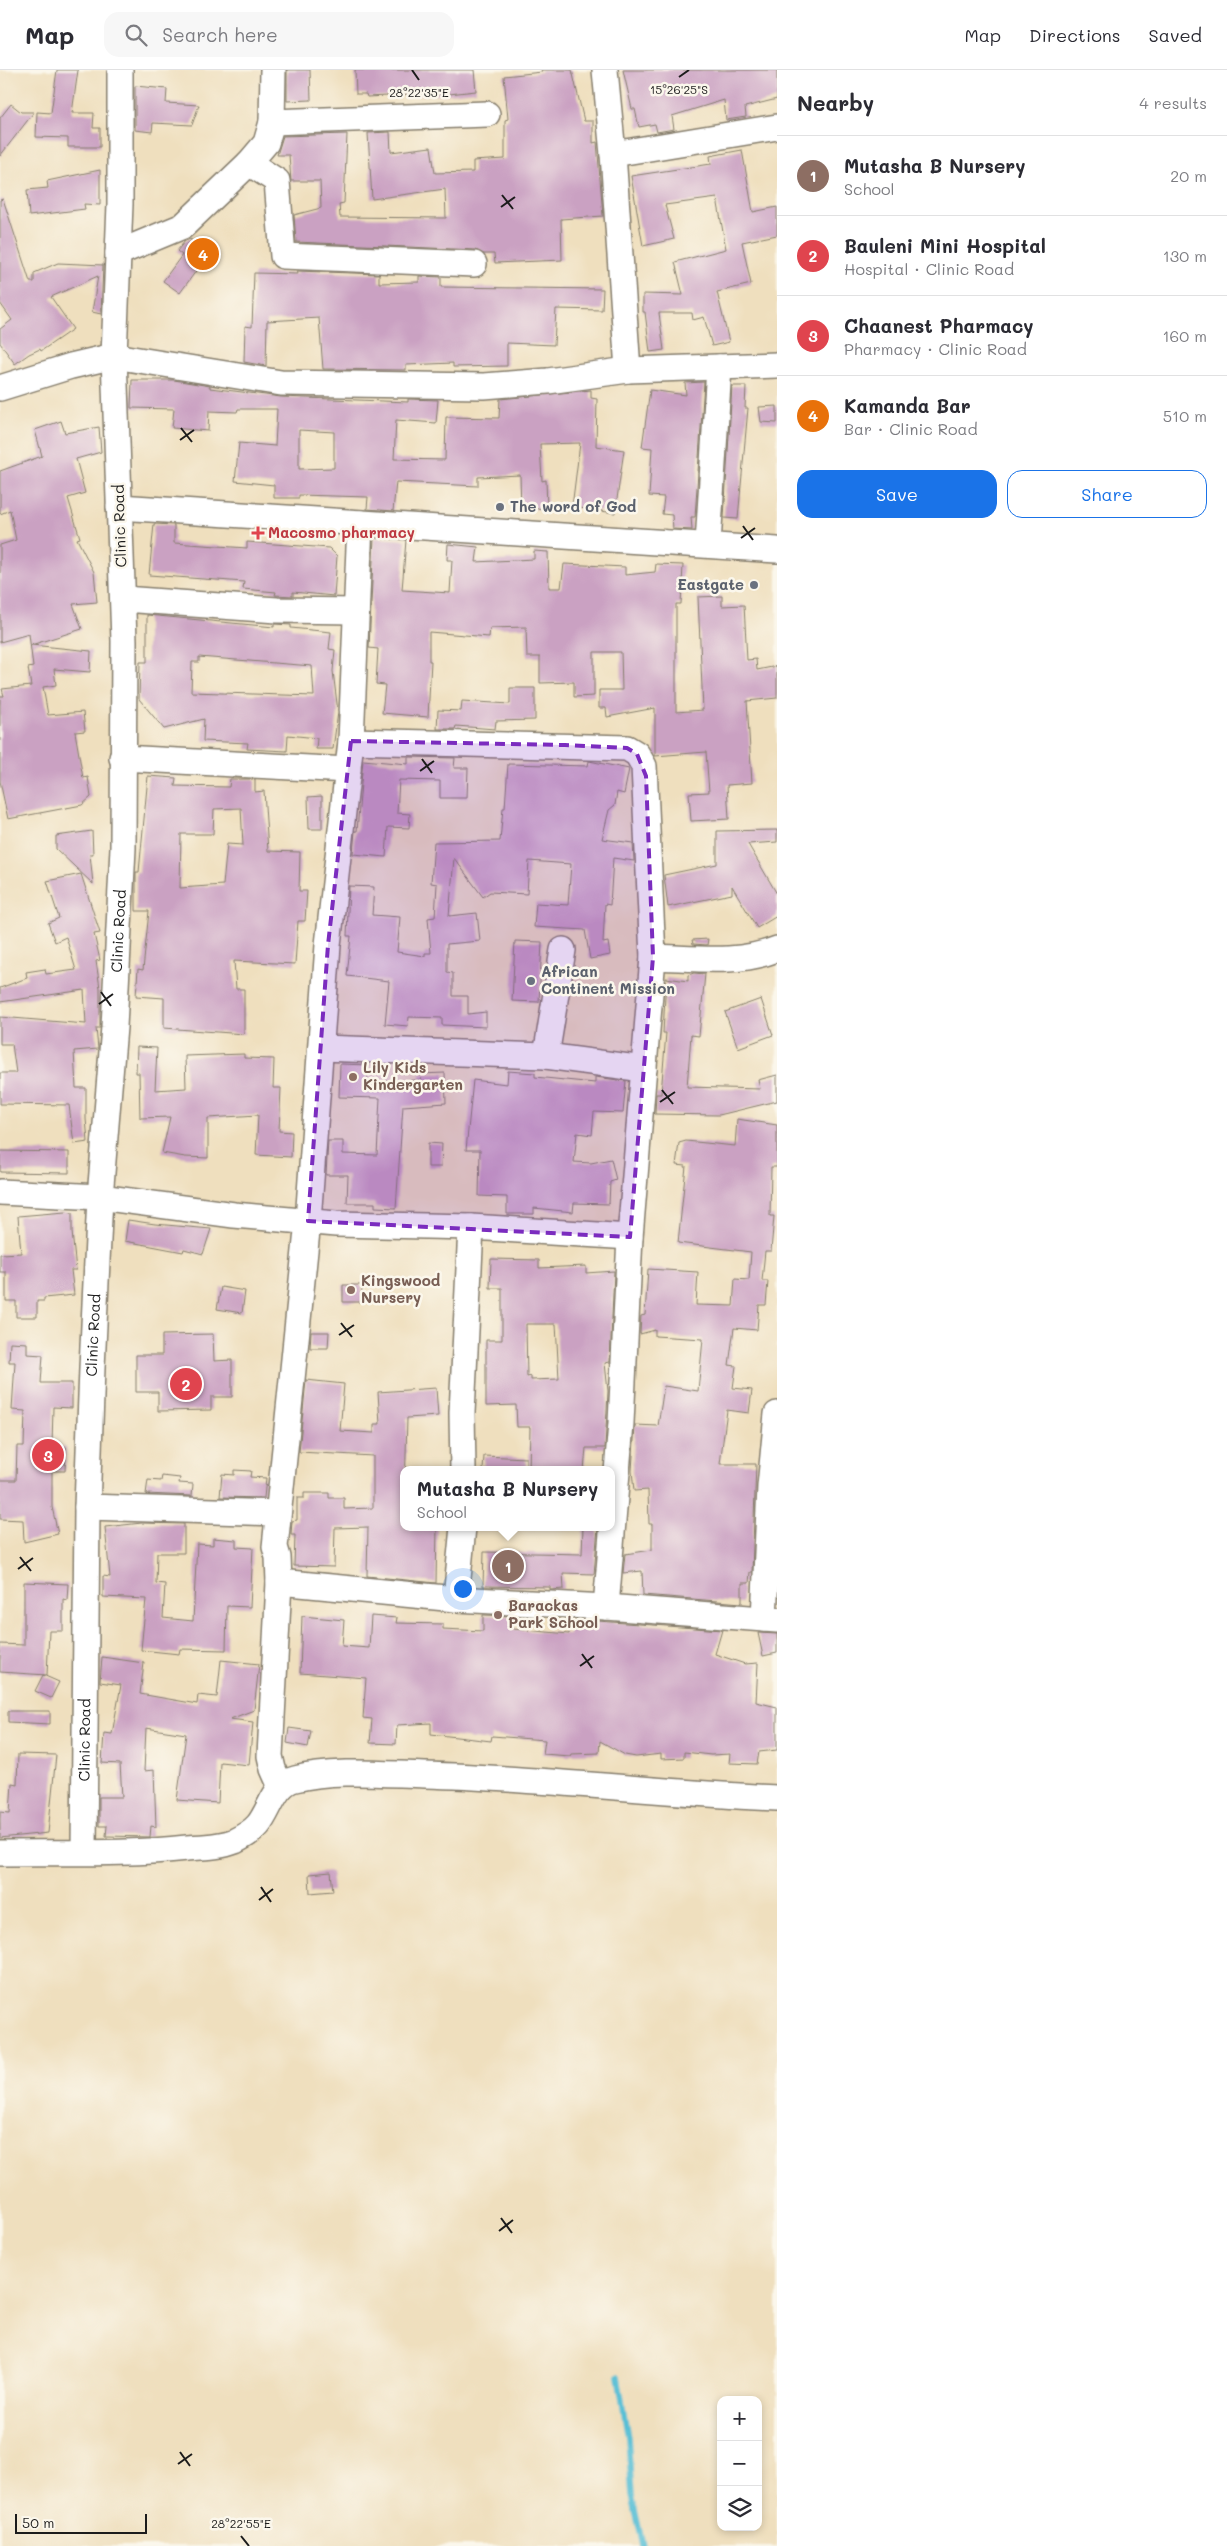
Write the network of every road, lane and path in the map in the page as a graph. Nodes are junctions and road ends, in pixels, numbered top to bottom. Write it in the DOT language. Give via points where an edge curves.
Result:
graph roads {
  1 [pos="120,70"];
  2 [pos="273,70"];
  3 [pos="605,70"];
  4 [pos="487,114"];
  5 [pos="272,122"];
  6 [pos="777,127"];
  7 [pos="613,154"];
  8 [pos="249,163"];
  9 [pos="118,253"];
  10 [pos="474,264"];
  11 [pos="114,356"];
  12 [pos="777,365"];
  13 [pos="719,367"];
  14 [pos="628,370"];
  15 [pos="0,388"];
  16 [pos="120,507"];
  17 [pos="360,523"];
  18 [pos="708,544"];
  19 [pos="777,550"];
  20 [pos="123,599"];
  21 [pos="356,611"];
  22 [pos="351,741"];
  23 [pos="122,758"];
  24 [pos="348,770"];
  25 [pos="777,949"];
  26 [pos="563,950"];
  27 [pos="653,957"];
  28 [pos="321,1048"];
  29 [pos="546,1056"];
  30 [pos="644,1069"];
  31 [pos="0,1192"];
  32 [pos="100,1197"];
  33 [pos="308,1221"];
  34 [pos="471,1227"];
  35 [pos="630,1237"];
  36 [pos="777,1414"];
  37 [pos="462,1466"];
  38 [pos="615,1497"];
  39 [pos="87,1507"];
  40 [pos="278,1513"];
  41 [pos="463,1531"];
  42 [pos="612,1531"];
  43 [pos="279,1582"];
  44 [pos="456,1599"];
  45 [pos="606,1607"];
  46 [pos="770,1619"];
  47 [pos="282,1787"];
  48 [pos="777,1798"];
  49 [pos="84,1851"];
  50 [pos="0,1853"];
  1 -- 9 [label="street, Clinic Road"];
  2 -- 5 [label="street"];
  3 -- 7 [label="street"];
  4 -- 5 [label="street"];
  5 -- 8 [label="street" via="266,143"];
  6 -- 7 [label="street"];
  7 -- 14 [label="street"];
  8 -- 9 [label="street" via="183,226"];
  8 -- 10 [label="street" via="278,181 283,256"];
  9 -- 11 [label="street, Clinic Road"];
  11 -- 14 [label="street" via="281,383 484,386"];
  11 -- 15 [label="street"];
  11 -- 16 [label="street, Clinic Road"];
  12 -- 13 [label="street"];
  13 -- 14 [label="street"];
  13 -- 18 [label="street"];
  16 -- 17 [label="street"];
  16 -- 20 [label="street, Clinic Road"];
  17 -- 18 [label="street"];
  17 -- 21 [label="street"];
  18 -- 19 [label="street"];
  20 -- 21 [label="street" via="277,610"];
  20 -- 23 [label="street, Clinic Road"];
  21 -- 22 [label="street"];
  22 -- 24 [label="street"];
  22 -- 27 [label="street" via="626,748 637,754 646,776"];
  23 -- 24 [label="street"];
  23 -- 32 [label="street, Clinic Road" via="123,848 114,1027"];
  24 -- 28 [label="street" via="328,945"];
  25 -- 27 [label="street" via="740,960"];
  26 -- 29 [label="street"];
  27 -- 30 [label="street"];
  28 -- 29 [label="street"];
  28 -- 33 [label="street"];
  29 -- 30 [label="street"];
  30 -- 35 [label="street"];
  31 -- 32 [label="street"];
  32 -- 33 [label="street" via="234,1215"];
  32 -- 39 [label="street, Clinic Road"];
  33 -- 34 [label="street"];
  33 -- 40 [label="street"];
  34 -- 35 [label="street"];
  34 -- 37 [label="street"];
  35 -- 38 [label="street"];
  36 -- 46 [label="street" via="770,1487"];
  39 -- 40 [label="street"];
  39 -- 49 [label="street, Clinic Road"];
  40 -- 43 [label="street" via="275,1547"];
  41 -- 44 [label="street"];
  42 -- 45 [label="street"];
  43 -- 44 [label="street"];
  43 -- 47 [label="street" via="270,1756"];
  44 -- 45 [label="street"];
  45 -- 46 [label="street"];
  47 -- 48 [label="street" via="293,1779 365,1773 508,1777"];
  47 -- 49 [label="street" via="258,1825 233,1842 175,1850"];
  49 -- 50 [label="street"];
}
